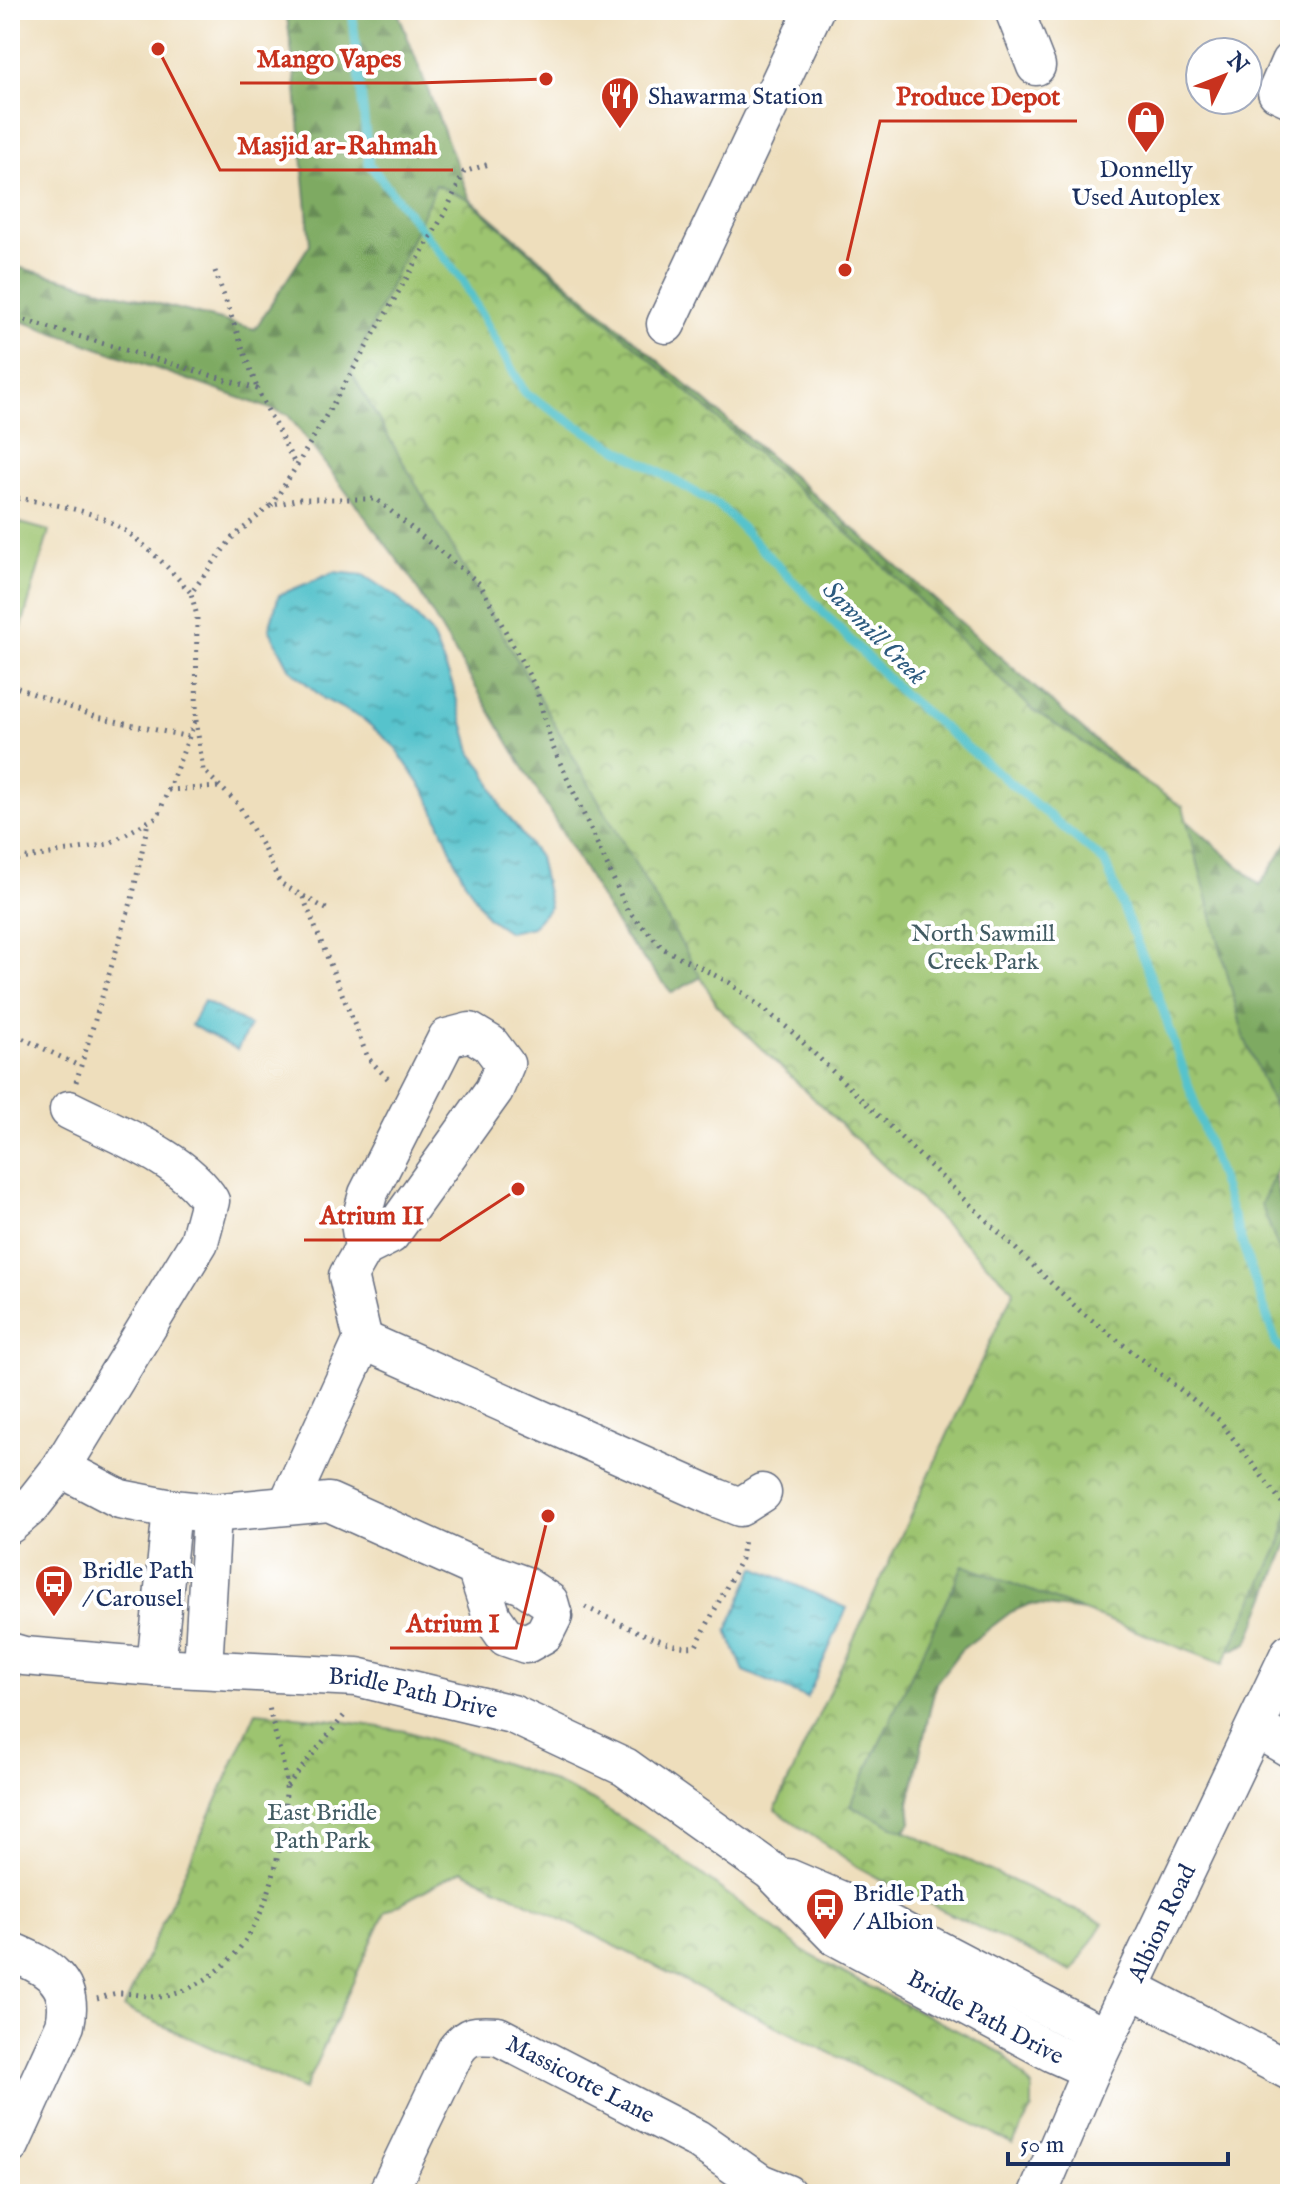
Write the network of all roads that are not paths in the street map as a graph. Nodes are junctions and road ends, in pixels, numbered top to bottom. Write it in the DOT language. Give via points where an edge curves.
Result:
graph roads {
  1 [pos="814,10"];
  2 [pos="1014,10"];
  3 [pos="1290,62"];
  4 [pos="1036,66"];
  5 [pos="1290,98"];
  6 [pos="666,324"];
  7 [pos="69,1110"];
  8 [pos="364,1248"];
  9 [pos="363,1340"];
  10 [pos="61,1468"];
  11 [pos="751,1500"];
  12 [pos="288,1504"];
  13 [pos="172,1509"];
  14 [pos="212,1513"];
  15 [pos="10,1524"];
  16 [pos="476,1568"];
  17 [pos="10,1652"];
  18 [pos="1290,1653"];
  19 [pos="156,1667"];
  20 [pos="203,1668"];
  21 [pos="1256,1728"];
  22 [pos="1290,1748"];
  23 [pos="10,1951"];
  24 [pos="1130,1988"];
  25 [pos="1099,2054"];
  26 [pos="1290,2071"];
  27 [pos="10,2145"];
  28 [pos="387,2194"];
  29 [pos="787,2194"];
  30 [pos="1038,2194"];
  1 -- 6 [label="street"];
  2 -- 4 [label="street"];
  3 -- 5 [label="street" via="1277,92"];
  7 -- 10 [label="street" via="181,1168 210,1201 199,1242"];
  8 -- 8 [label="street" via="390,1235 494,1090 505,1064 490,1044 470,1032 447,1038 368,1194 360,1223"];
  8 -- 9 [label="street" via="348,1276"];
  9 -- 11 [label="street" via="717,1498"];
  9 -- 12 [label="street"];
  10 -- 13 [label="street" via="120,1499"];
  10 -- 15 [label="street"];
  12 -- 14 [label="street"];
  12 -- 16 [label="street" via="329,1502"];
  13 -- 14 [label="street"];
  13 -- 19 [label="street"];
  14 -- 20 [label="street"];
  16 -- 16 [label="street" via="492,1617 506,1637 526,1644 544,1634 553,1616 549,1602 523,1585"];
  17 -- 19 [label="street, Bridle Path Drive"];
  18 -- 21 [label="street, Albion Road"];
  19 -- 20 [label="street, Bridle Path Drive"];
  20 -- 25 [label="street, Bridle Path Drive" via="357,1677 512,1714 625,1767 771,1871 856,1907"];
  21 -- 22 [label="street"];
  21 -- 24 [label="street, Albion Road"];
  23 -- 27 [label="street" via="52,1972 69,2008"];
  24 -- 25 [label="street, Albion Road"];
  24 -- 26 [label="street"];
  25 -- 30 [label="street, Albion Road"];
  28 -- 29 [label="street, Massicotte Lane" via="456,2050 465,2038 478,2035 498,2036 697,2139 760,2183"];
}
